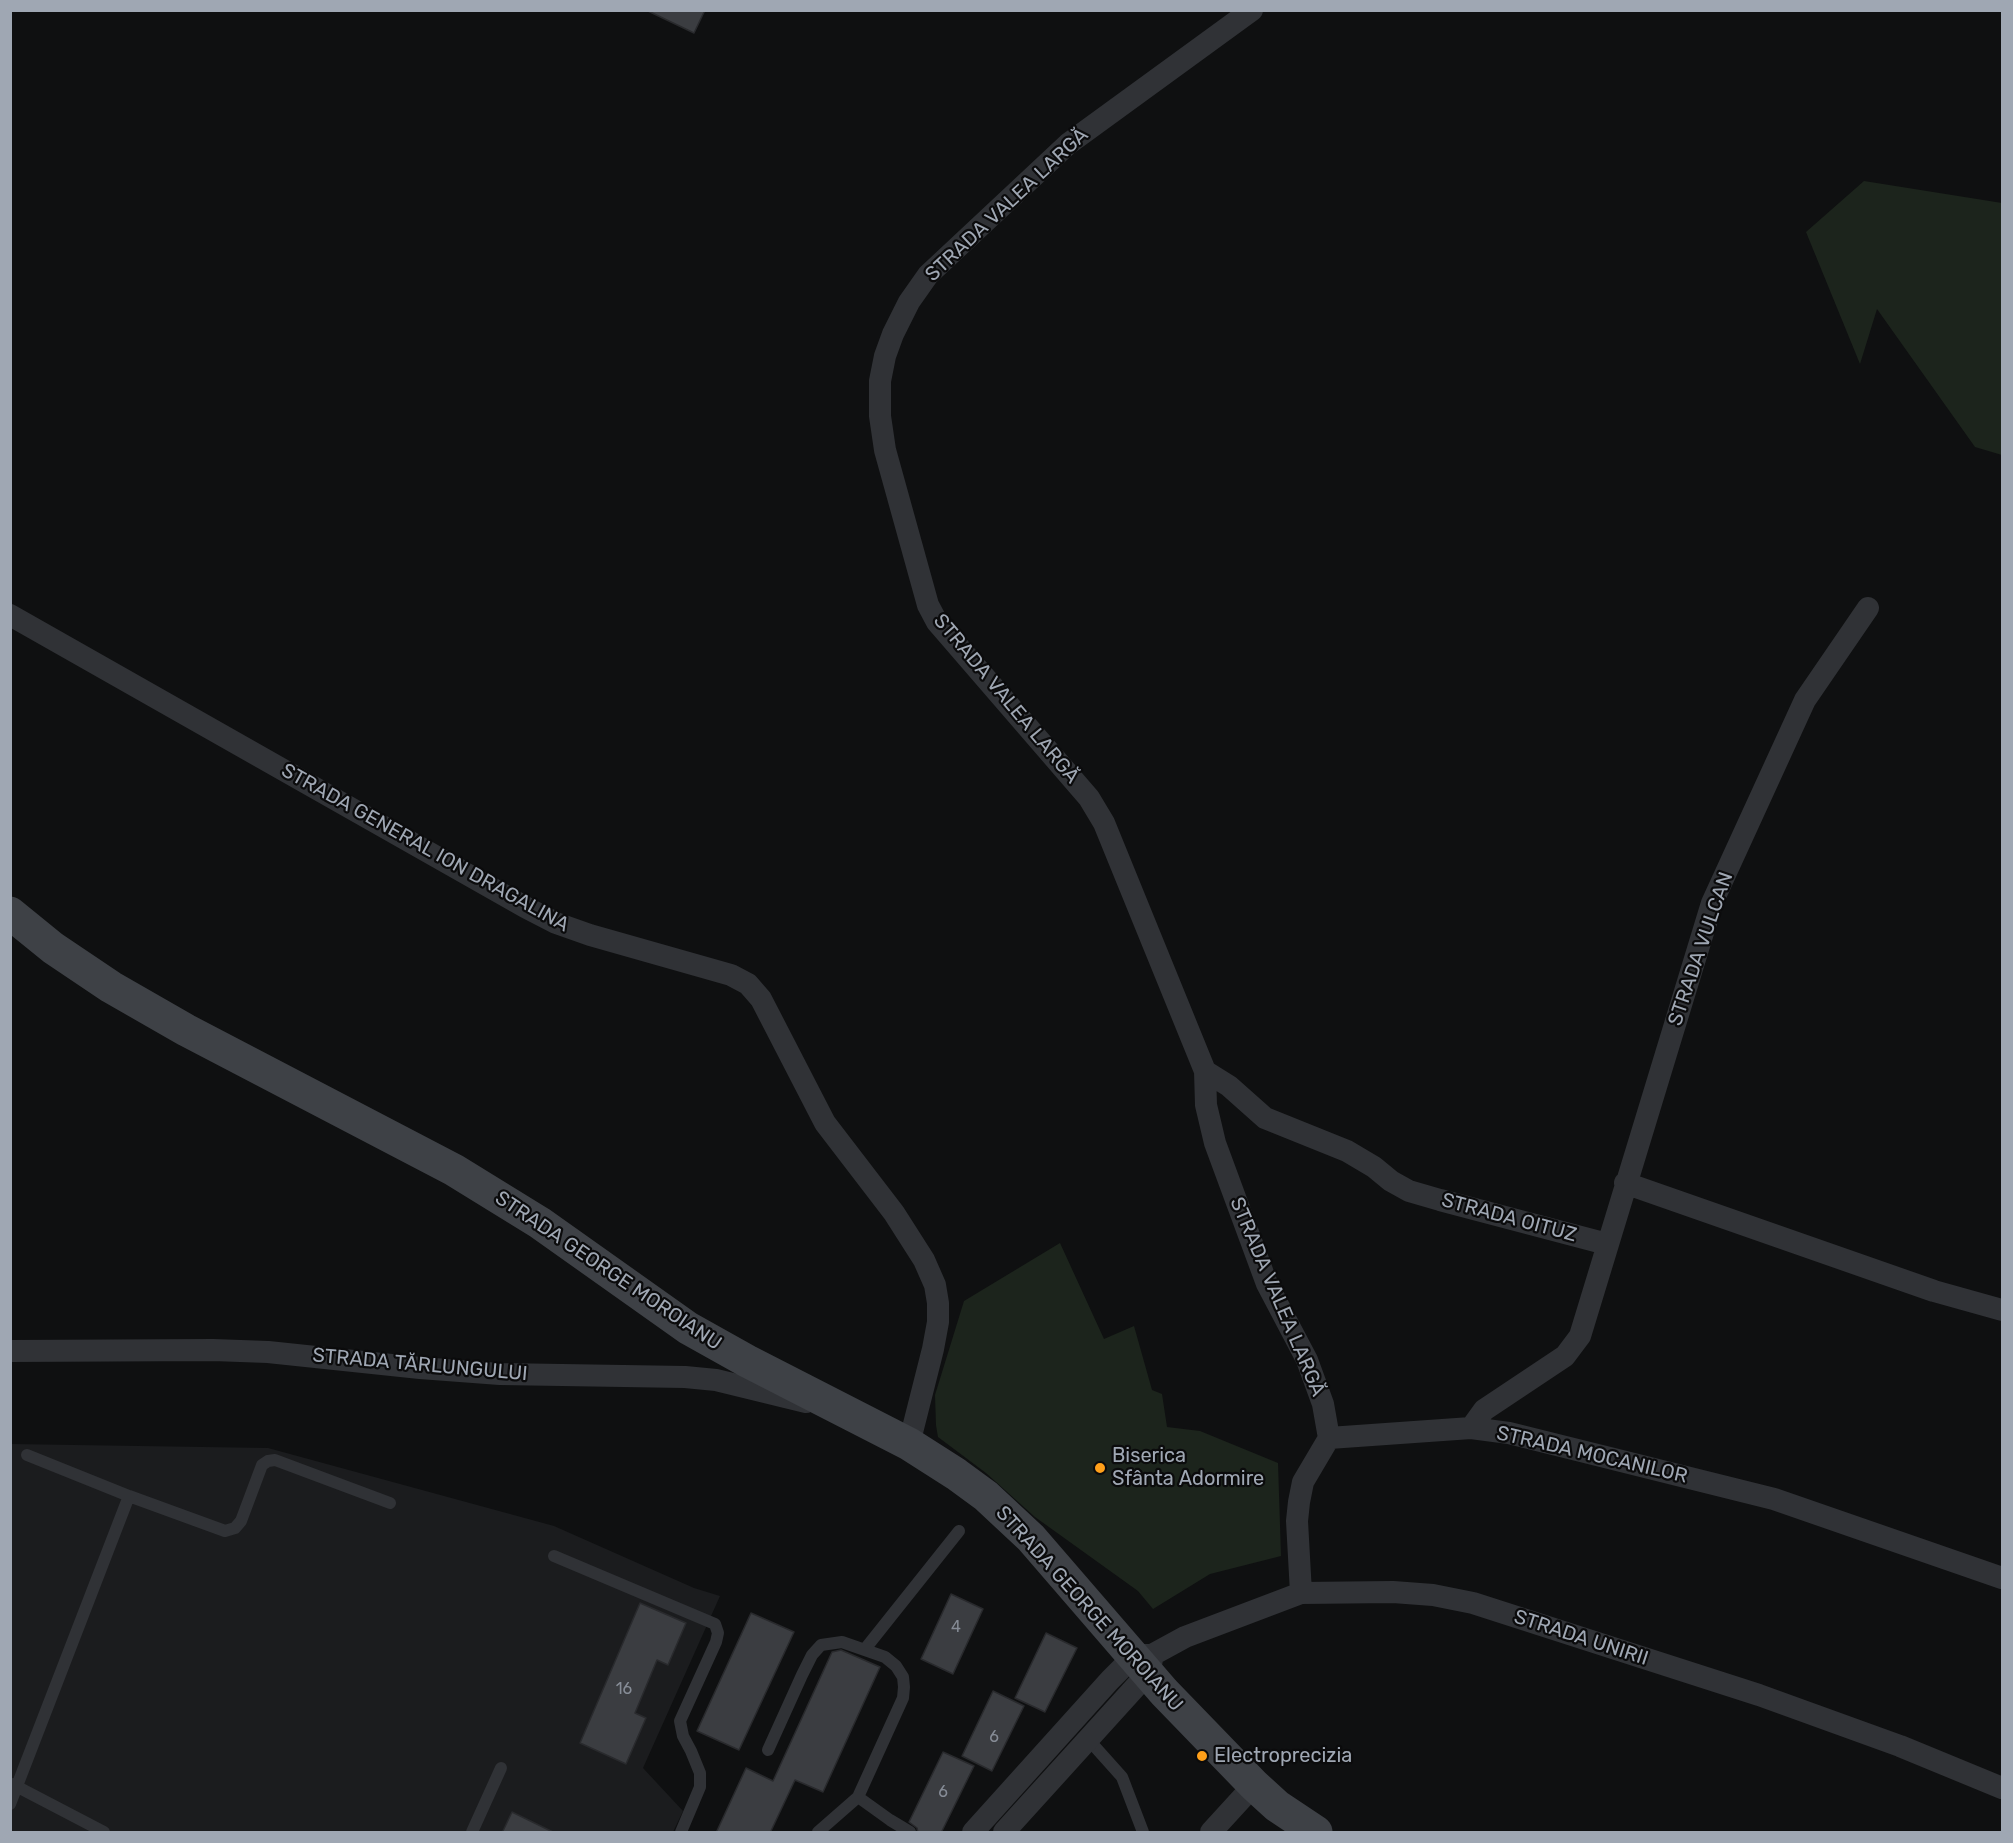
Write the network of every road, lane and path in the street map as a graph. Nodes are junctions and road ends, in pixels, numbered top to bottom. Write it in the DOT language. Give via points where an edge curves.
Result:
graph roads {
  1 [pos="1252,10"];
  2 [pos="1868,609"];
  3 [pos="10,615"];
  4 [pos="10,913"];
  5 [pos="1205,1071"];
  6 [pos="1625,1183"];
  7 [pos="1607,1244"];
  8 [pos="2002,1310"];
  9 [pos="10,1351"];
  10 [pos="825,1402"];
  11 [pos="1471,1428"];
  12 [pos="1329,1438"];
  13 [pos="909,1444"];
  14 [pos="27,1455"];
  15 [pos="129,1496"];
  16 [pos="390,1503"];
  17 [pos="959,1531"];
  18 [pos="554,1556"];
  19 [pos="2002,1578"];
  20 [pos="1301,1593"];
  21 [pos="865,1649"];
  22 [pos="1144,1662"];
  23 [pos="1088,1739"];
  24 [pos="768,1750"];
  25 [pos="501,1768"];
  26 [pos="14,1785"];
  27 [pos="1254,1785"];
  28 [pos="2002,1788"];
  29 [pos="858,1797"];
  30 [pos="10,1804"];
  31 [pos="104,1833"];
  32 [pos="472,1833"];
  33 [pos="681,1833"];
  34 [pos="818,1833"];
  35 [pos="910,1833"];
  36 [pos="973,1833"];
  37 [pos="1004,1833"];
  38 [pos="1143,1833"];
  39 [pos="1211,1833"];
  40 [pos="1316,1833"];
  1 -- 5 [label="street, STRADA VALEA LARGĂ" via="1068,144 928,275 893,334 880,381 885,450 928,605 937,622 1097,809"];
  2 -- 6 [label="street, STRADA VULCAN" via="1805,700 1712,903"];
  3 -- 13 [label="street, STRADA GENERAL ION DRAGALINA" via="556,923 731,975 748,984 761,999 825,1123 894,1213 935,1285 938,1322"];
  4 -- 10 [label="main road, STRADA GEORGE MOROIANU" via="111,987 454,1170 540,1223 688,1328"];
  5 -- 7 [label="street, STRADA OITUZ" via="1265,1118 1347,1151 1409,1191"];
  5 -- 12 [label="street, STRADA VALEA LARGĂ" via="1206,1105 1218,1153 1267,1284 1307,1360 1323,1404"];
  6 -- 7 [label="street, STRADA VULCAN"];
  6 -- 8 [label="street" via="1934,1291"];
  7 -- 11 [label="street" via="1574,1346 1484,1410"];
  9 -- 10 [label="street, STRADA TĂRLUNGULUI" via="268,1352 500,1374 685,1377 716,1380 816,1404"];
  10 -- 13 [label="main road, STRADA GEORGE MOROIANU"];
  11 -- 12 [label="street, STRADA MOCANILOR"];
  11 -- 19 [label="street, STRADA MOCANILOR" via="1509,1433 1774,1499"];
  12 -- 20 [label="street" via="1303,1482 1299,1502"];
  13 -- 22 [label="main road, STRADA GEORGE MOROIANU" via="956,1473 1006,1514"];
  14 -- 15 [label="lane"];
  15 -- 16 [label="lane" via="225,1531 241,1521 262,1465 275,1460"];
  15 -- 26 [label="lane"];
  17 -- 21 [label="lane"];
  18 -- 33 [label="lane" via="715,1624 716,1642 680,1721 682,1736 700,1773 700,1787"];
  20 -- 22 [label="street, STRADA UNIRII" via="1185,1636"];
  20 -- 28 [label="street, STRADA UNIRII" via="1393,1592 1473,1603 1759,1695"];
  21 -- 24 [label="lane" via="842,1642 821,1645 812,1655"];
  21 -- 29 [label="lane" via="896,1666 904,1687 903,1698"];
  22 -- 23 [label="street"];
  22 -- 27 [label="main road, STRADA GEORGE MOROIANU"];
  22 -- 36 [label="street" via="1110,1680"];
  23 -- 37 [label="street"];
  23 -- 38 [label="lane" via="1122,1777"];
  25 -- 32 [label="lane"];
  26 -- 30 [label="lane"];
  26 -- 31 [label="lane"];
  27 -- 39 [label="street"];
  27 -- 40 [label="main road, STRADA GEORGE MOROIANU"];
  29 -- 34 [label="lane"];
  29 -- 35 [label="lane"];
}
